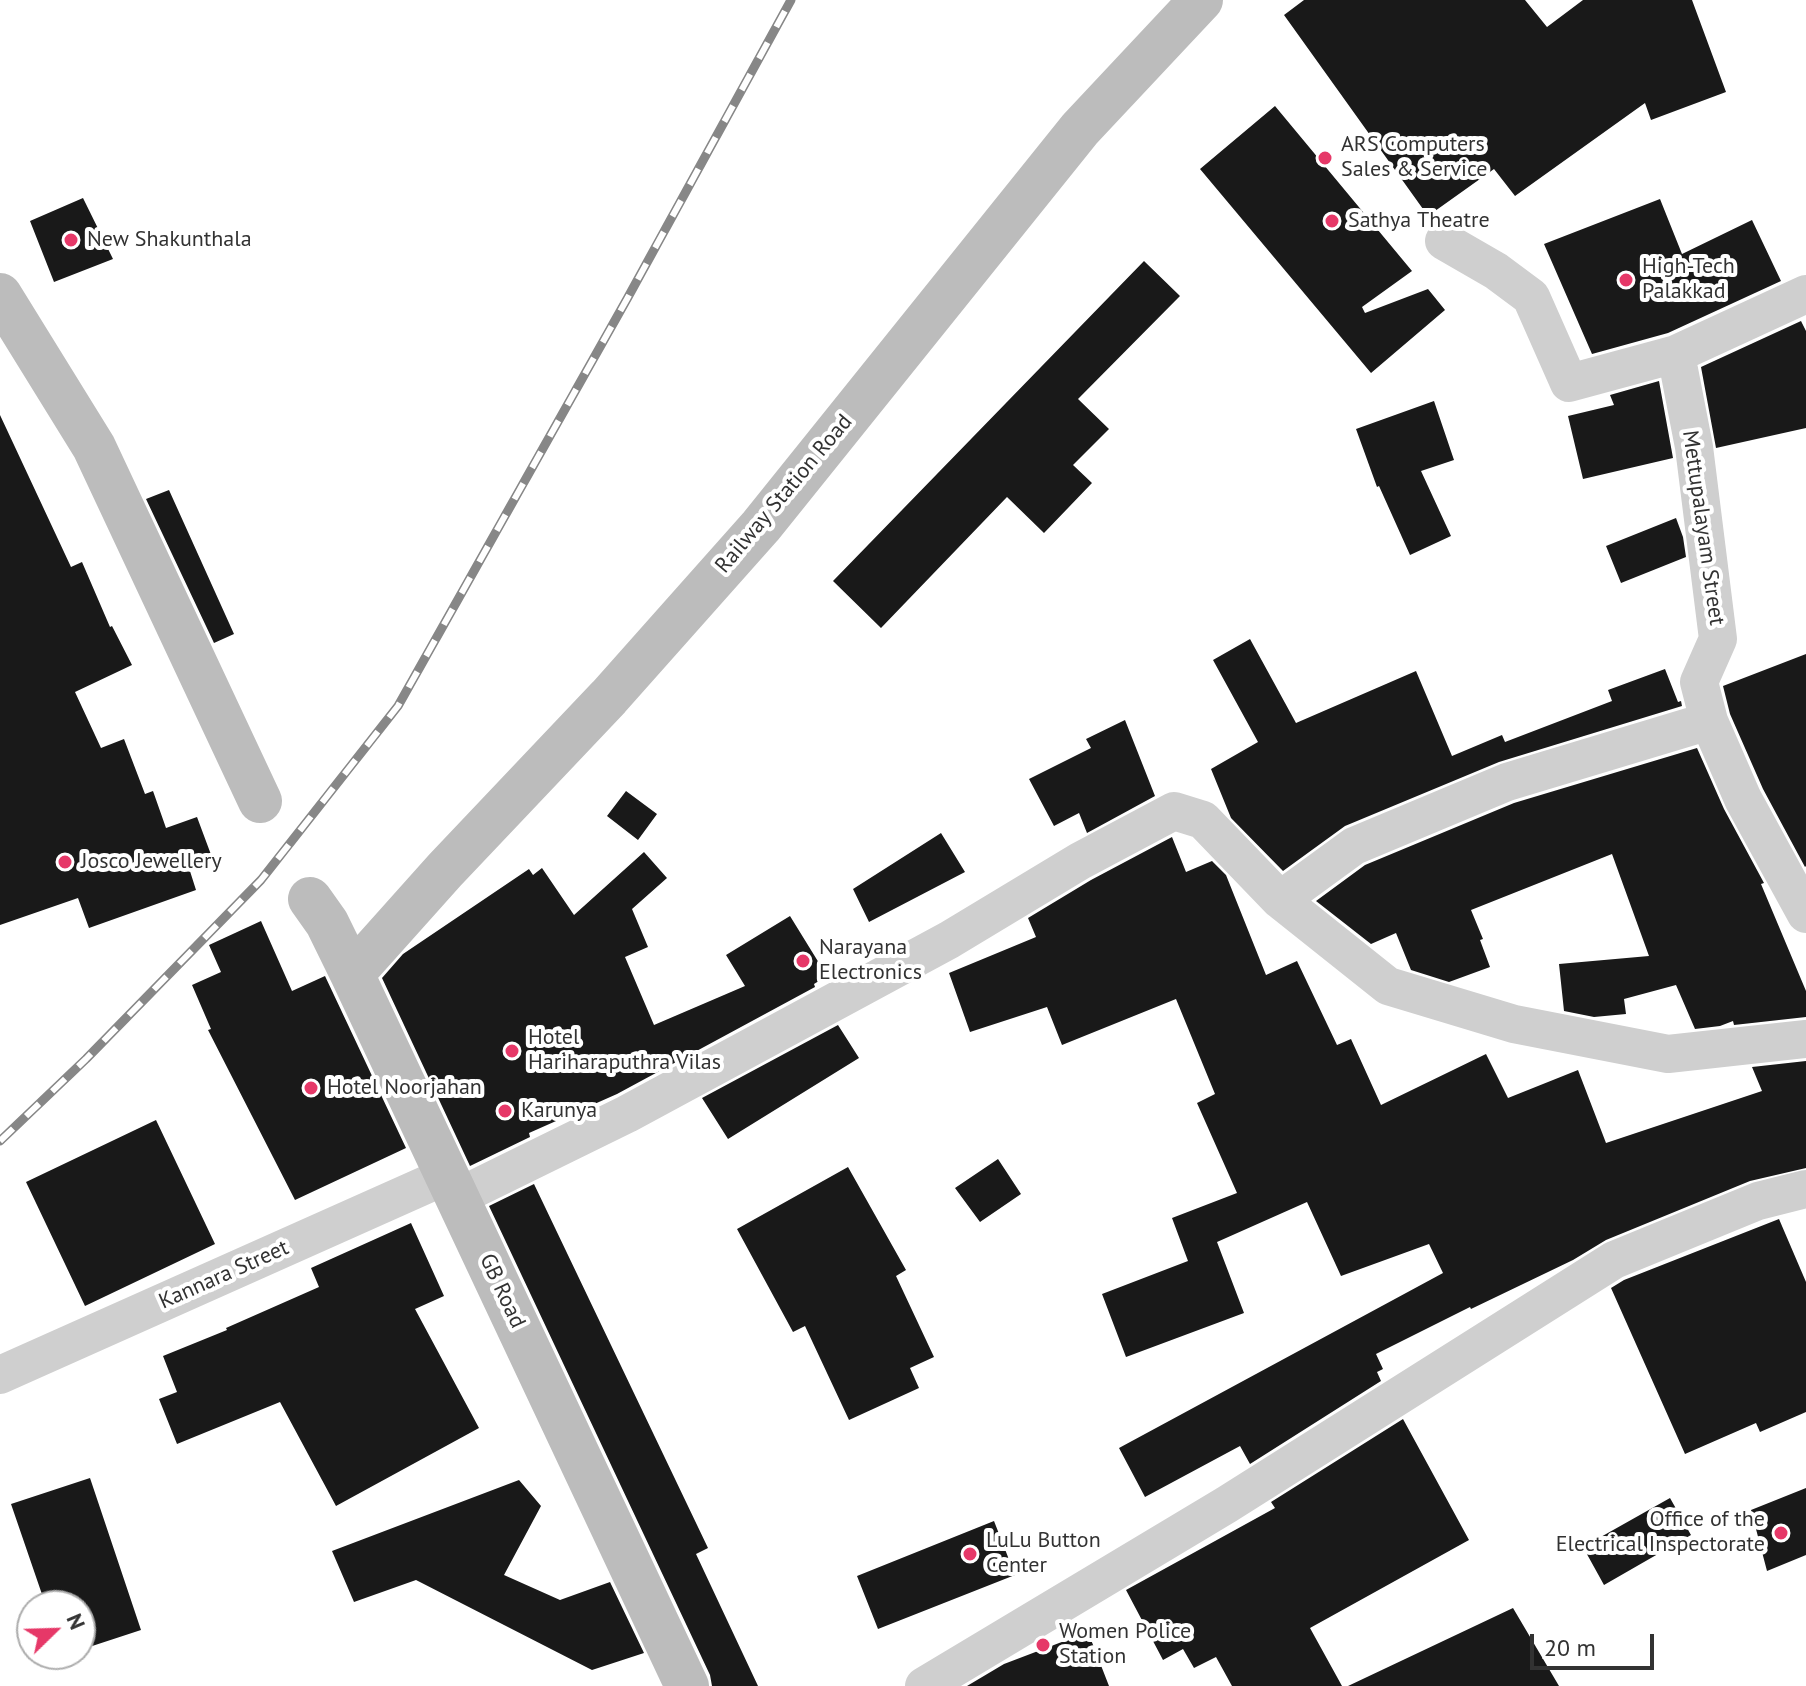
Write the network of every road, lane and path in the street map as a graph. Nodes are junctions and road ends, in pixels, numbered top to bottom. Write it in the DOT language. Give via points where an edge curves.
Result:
graph roads {
  1 [pos="1201,0"];
  2 [pos="1444,241"];
  3 [pos="1806,294"];
  4 [pos="0,295"];
  5 [pos="1676,354"];
  6 [pos="1709,721"];
  7 [pos="260,801"];
  8 [pos="1800,894"];
  9 [pos="310,899"];
  10 [pos="1280,900"];
  11 [pos="352,974"];
  12 [pos="1806,1039"];
  13 [pos="453,1186"];
  14 [pos="1806,1189"];
  15 [pos="0,1375"];
  16 [pos="687,1686"];
  17 [pos="924,1686"];
  1 -- 11 [label="street, Railway Station Road" via="1080,129 761,526"];
  2 -- 5 [label="street" via="1531,297 1569,383"];
  3 -- 5 [label="street"];
  4 -- 7 [label="street" via="94,447"];
  5 -- 6 [label="street, Mettupalayam Street" via="1694,447 1718,639 1699,682"];
  6 -- 8 [label="street, Mettupalayam Street" via="1743,799"];
  6 -- 10 [label="street" via="1507,782 1354,846"];
  9 -- 11 [label="street, GB Road"];
  10 -- 12 [label="street, Kannara Street" via="1388,986 1514,1024 1668,1054"];
  10 -- 13 [label="street, Kannara Street" via="1203,820 1174,811 627,1114"];
  11 -- 13 [label="street, GB Road"];
  13 -- 15 [label="street, Kannara Street"];
  13 -- 16 [label="street, GB Road"];
  14 -- 17 [label="street" via="1758,1201 1614,1260 1226,1505"];
}
